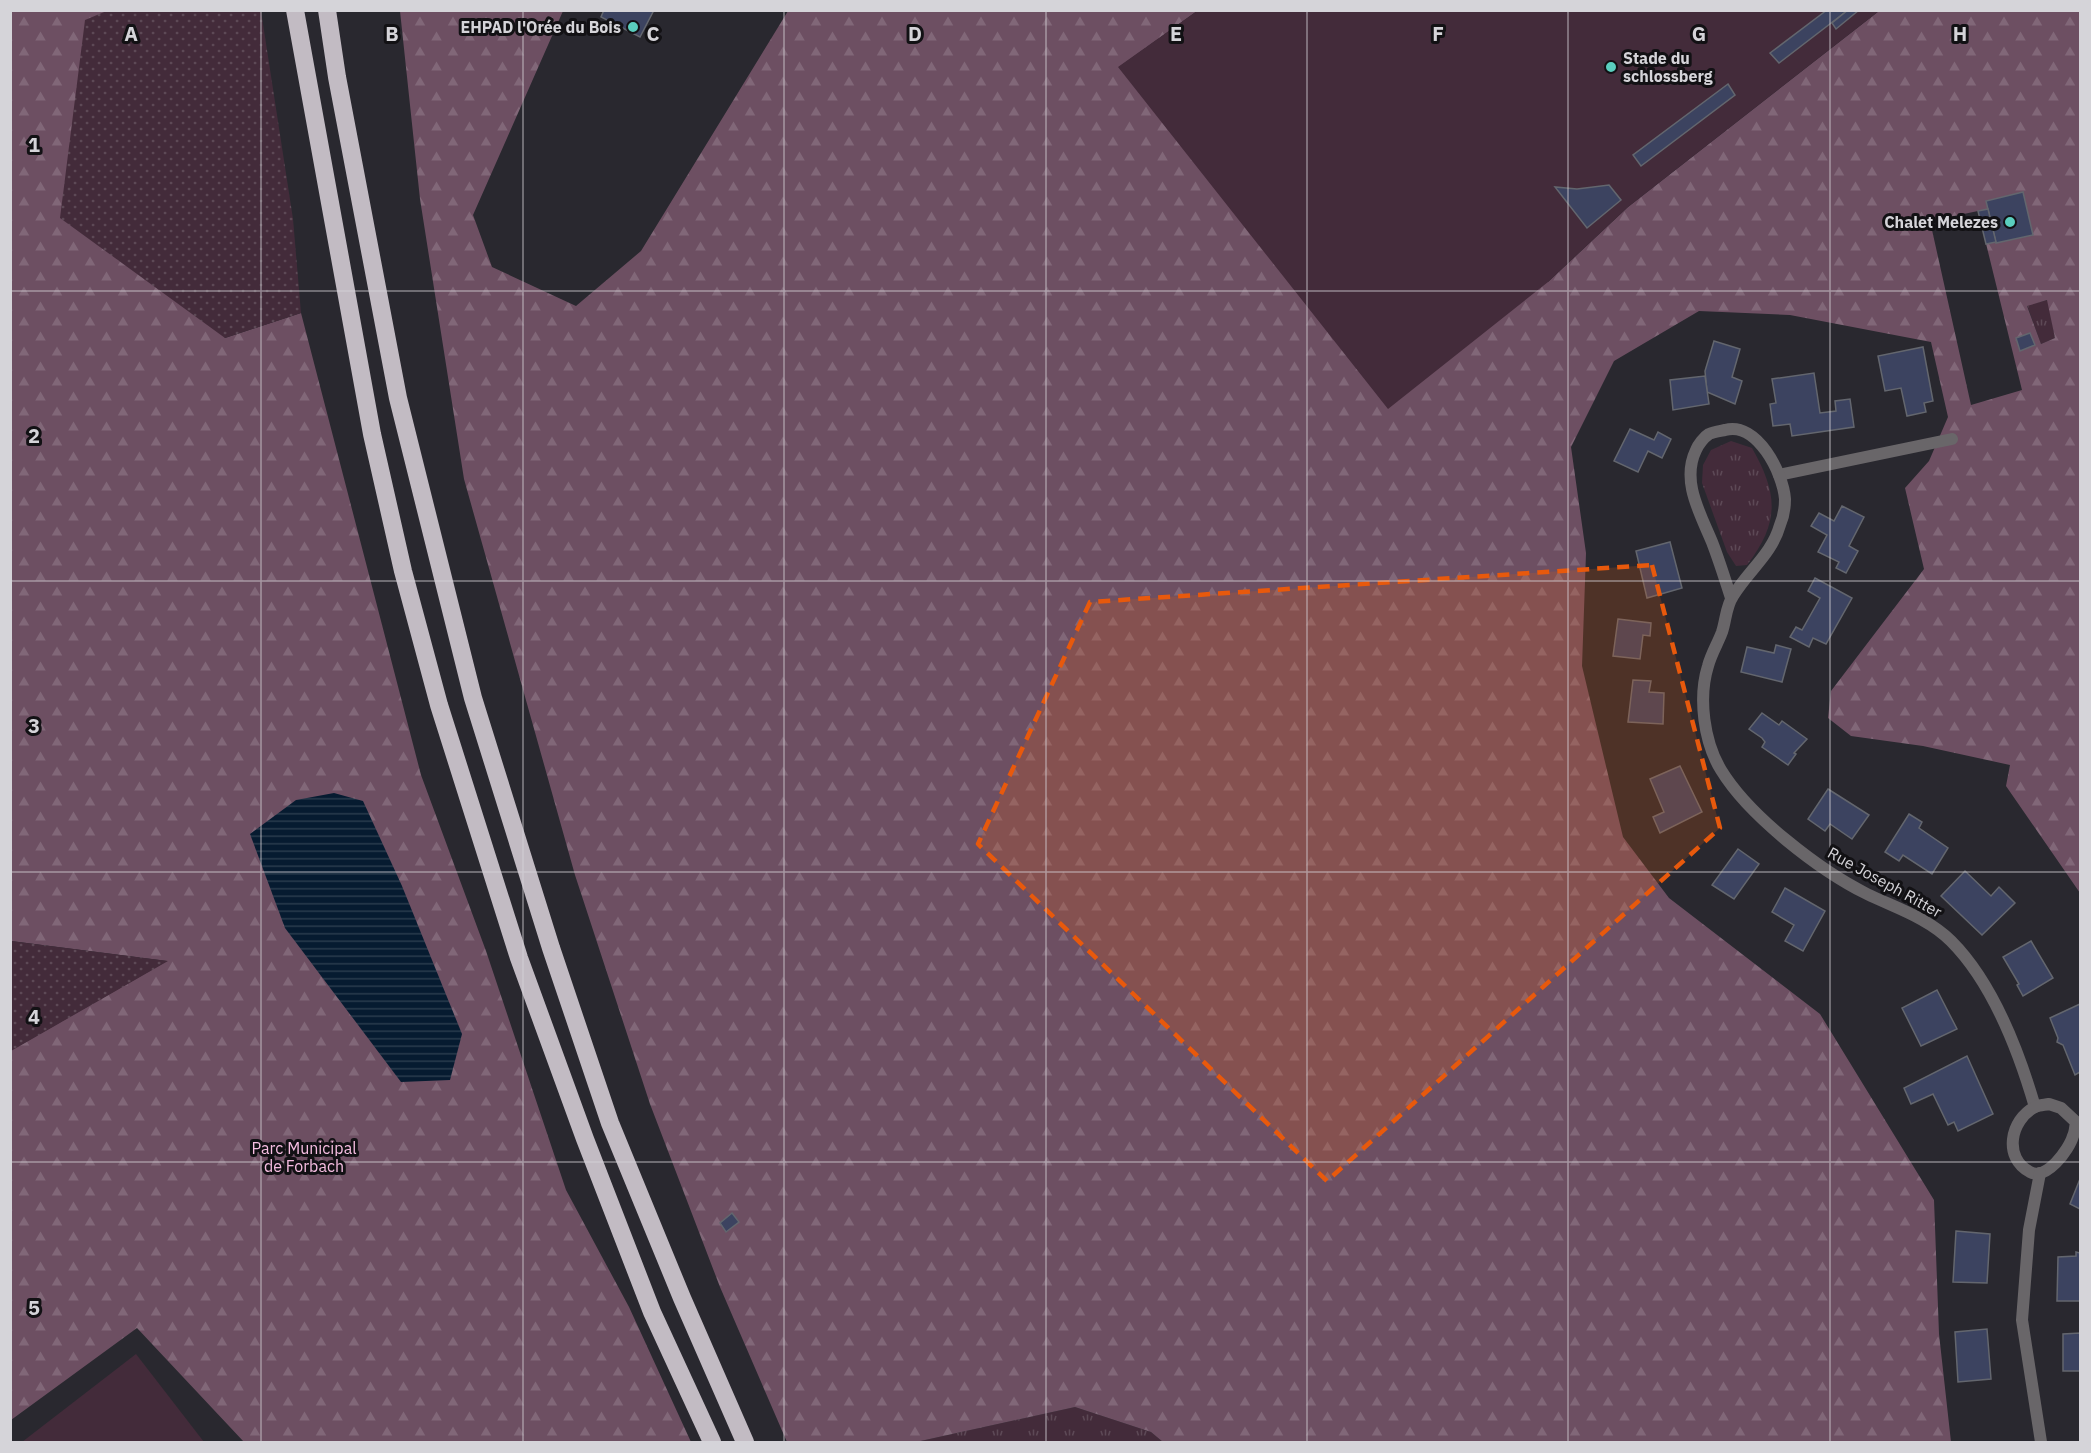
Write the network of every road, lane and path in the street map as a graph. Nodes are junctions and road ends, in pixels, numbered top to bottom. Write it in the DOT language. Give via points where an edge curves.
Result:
graph roads {
  1 [pos="295,10"];
  2 [pos="327,10"];
  3 [pos="1952,439"];
  4 [pos="1779,475"];
  5 [pos="1731,597"];
  6 [pos="2035,1107"];
  7 [pos="2078,1121"];
  8 [pos="2040,1173"];
  9 [pos="711,1443"];
  10 [pos="746,1443"];
  11 [pos="2041,1443"];
  1 -- 9 [label="highway" via="372,435 439,705 519,958 585,1138 652,1312"];
  2 -- 10 [label="highway" via="398,398 473,698 610,1123"];
  3 -- 4 [label="street"];
  4 -- 5 [label="street, Rue Joseph Ritter" via="1785,500 1772,548"];
  4 -- 5 [label="street, Rue Joseph Ritter" via="1760,442 1731,428 1709,434 1690,463 1690,484"];
  5 -- 6 [label="street, Rue Joseph Ritter" via="1707,668 1703,702 1708,737 1720,769 1774,829 1824,870 1922,919 1949,939 1990,995 2022,1065"];
  6 -- 7 [label="street" via="2049,1104"];
  6 -- 8 [label="street" via="2020,1119 2012,1145 2017,1162 2031,1173"];
  7 -- 8 [label="street" via="2063,1154"];
  8 -- 11 [label="street" via="2029,1230 2022,1320"];
}
